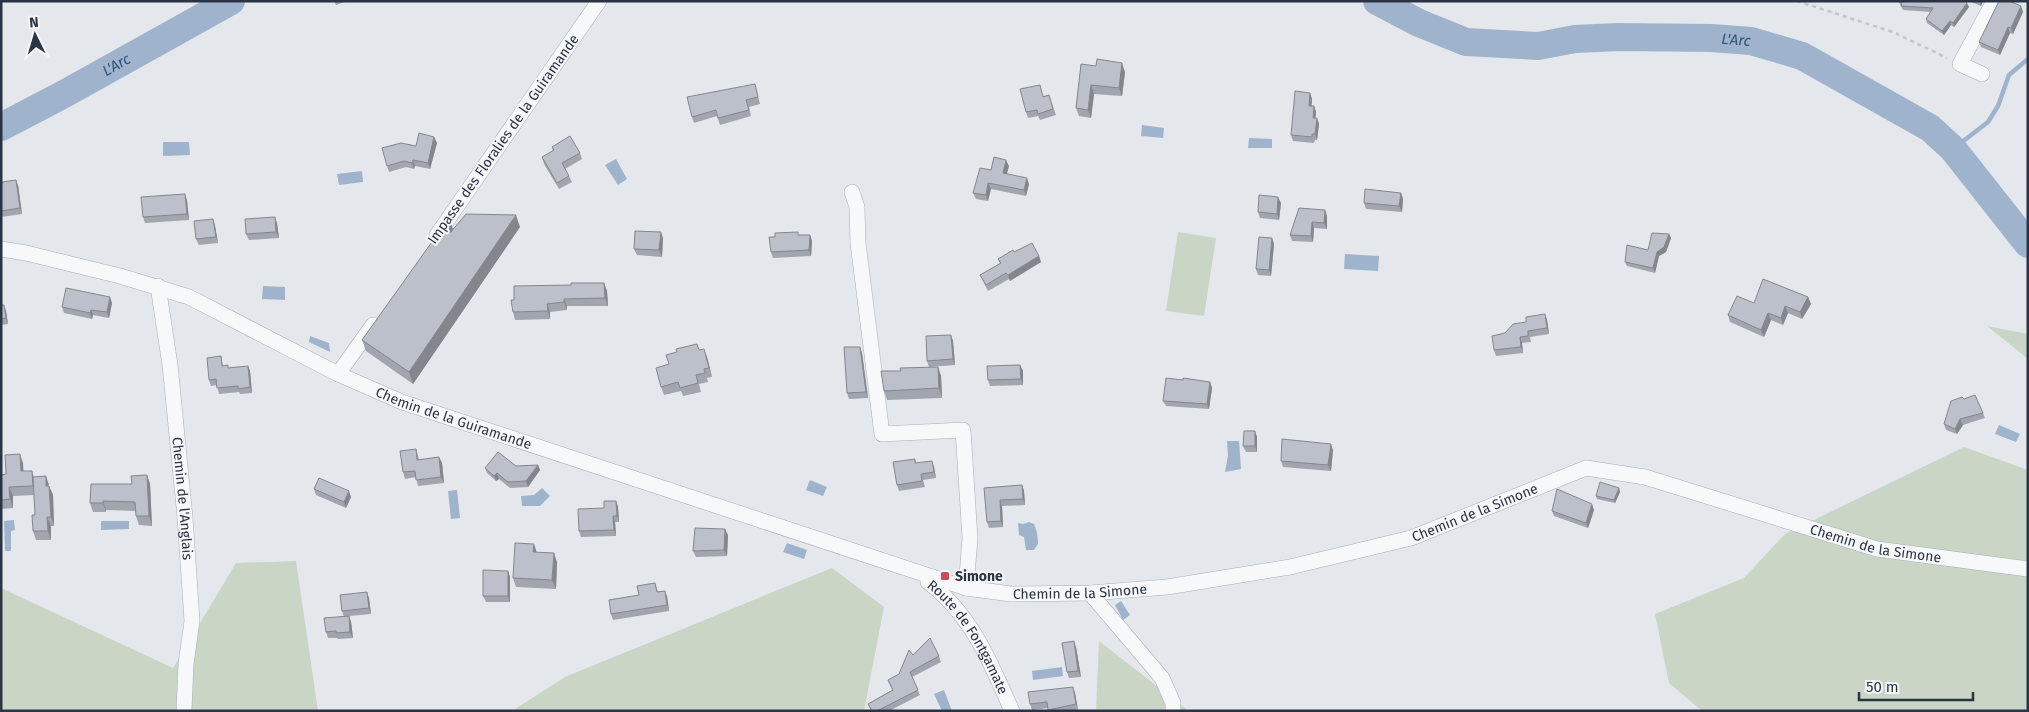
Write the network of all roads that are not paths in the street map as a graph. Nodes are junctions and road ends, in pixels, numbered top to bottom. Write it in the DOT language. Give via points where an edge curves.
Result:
graph roads {
  1 [pos="599,1"];
  2 [pos="1994,1"];
  3 [pos="1982,74"];
  4 [pos="852,192"];
  5 [pos="431,244"];
  6 [pos="1,249"];
  7 [pos="158,286"];
  8 [pos="382,313"];
  9 [pos="338,374"];
  10 [pos="2028,569"];
  11 [pos="914,572"];
  12 [pos="966,588"];
  13 [pos="1090,593"];
  14 [pos="184,711"];
  15 [pos="1012,711"];
  16 [pos="1173,711"];
  1 -- 5 [label="street, Impasse des Floralies de la Guiramande"];
  2 -- 3 [label="street" via="1960,64"];
  4 -- 12 [label="street" via="857,207 858,243 882,434 963,430 970,538"];
  6 -- 7 [label="street, Chemin de la Guiramande"];
  7 -- 9 [label="street, Chemin de la Guiramande" via="230,317"];
  7 -- 14 [label="street, Chemin de l'Anglais" via="172,384 192,621"];
  8 -- 9 [label="street"];
  9 -- 11 [label="street, Chemin de la Guiramande" via="442,416"];
  10 -- 13 [label="street, Chemin de la Simone" via="1877,549 1645,478 1586,468 1411,538 1290,567 1167,588"];
  11 -- 12 [label="street, Chemin de la Simone"];
  11 -- 15 [label="street, Route de Fontgamate" via="958,609 988,657"];
  12 -- 13 [label="street, Chemin de la Simone" via="1011,594"];
  13 -- 16 [label="street" via="1162,678 1173,703"];
}
